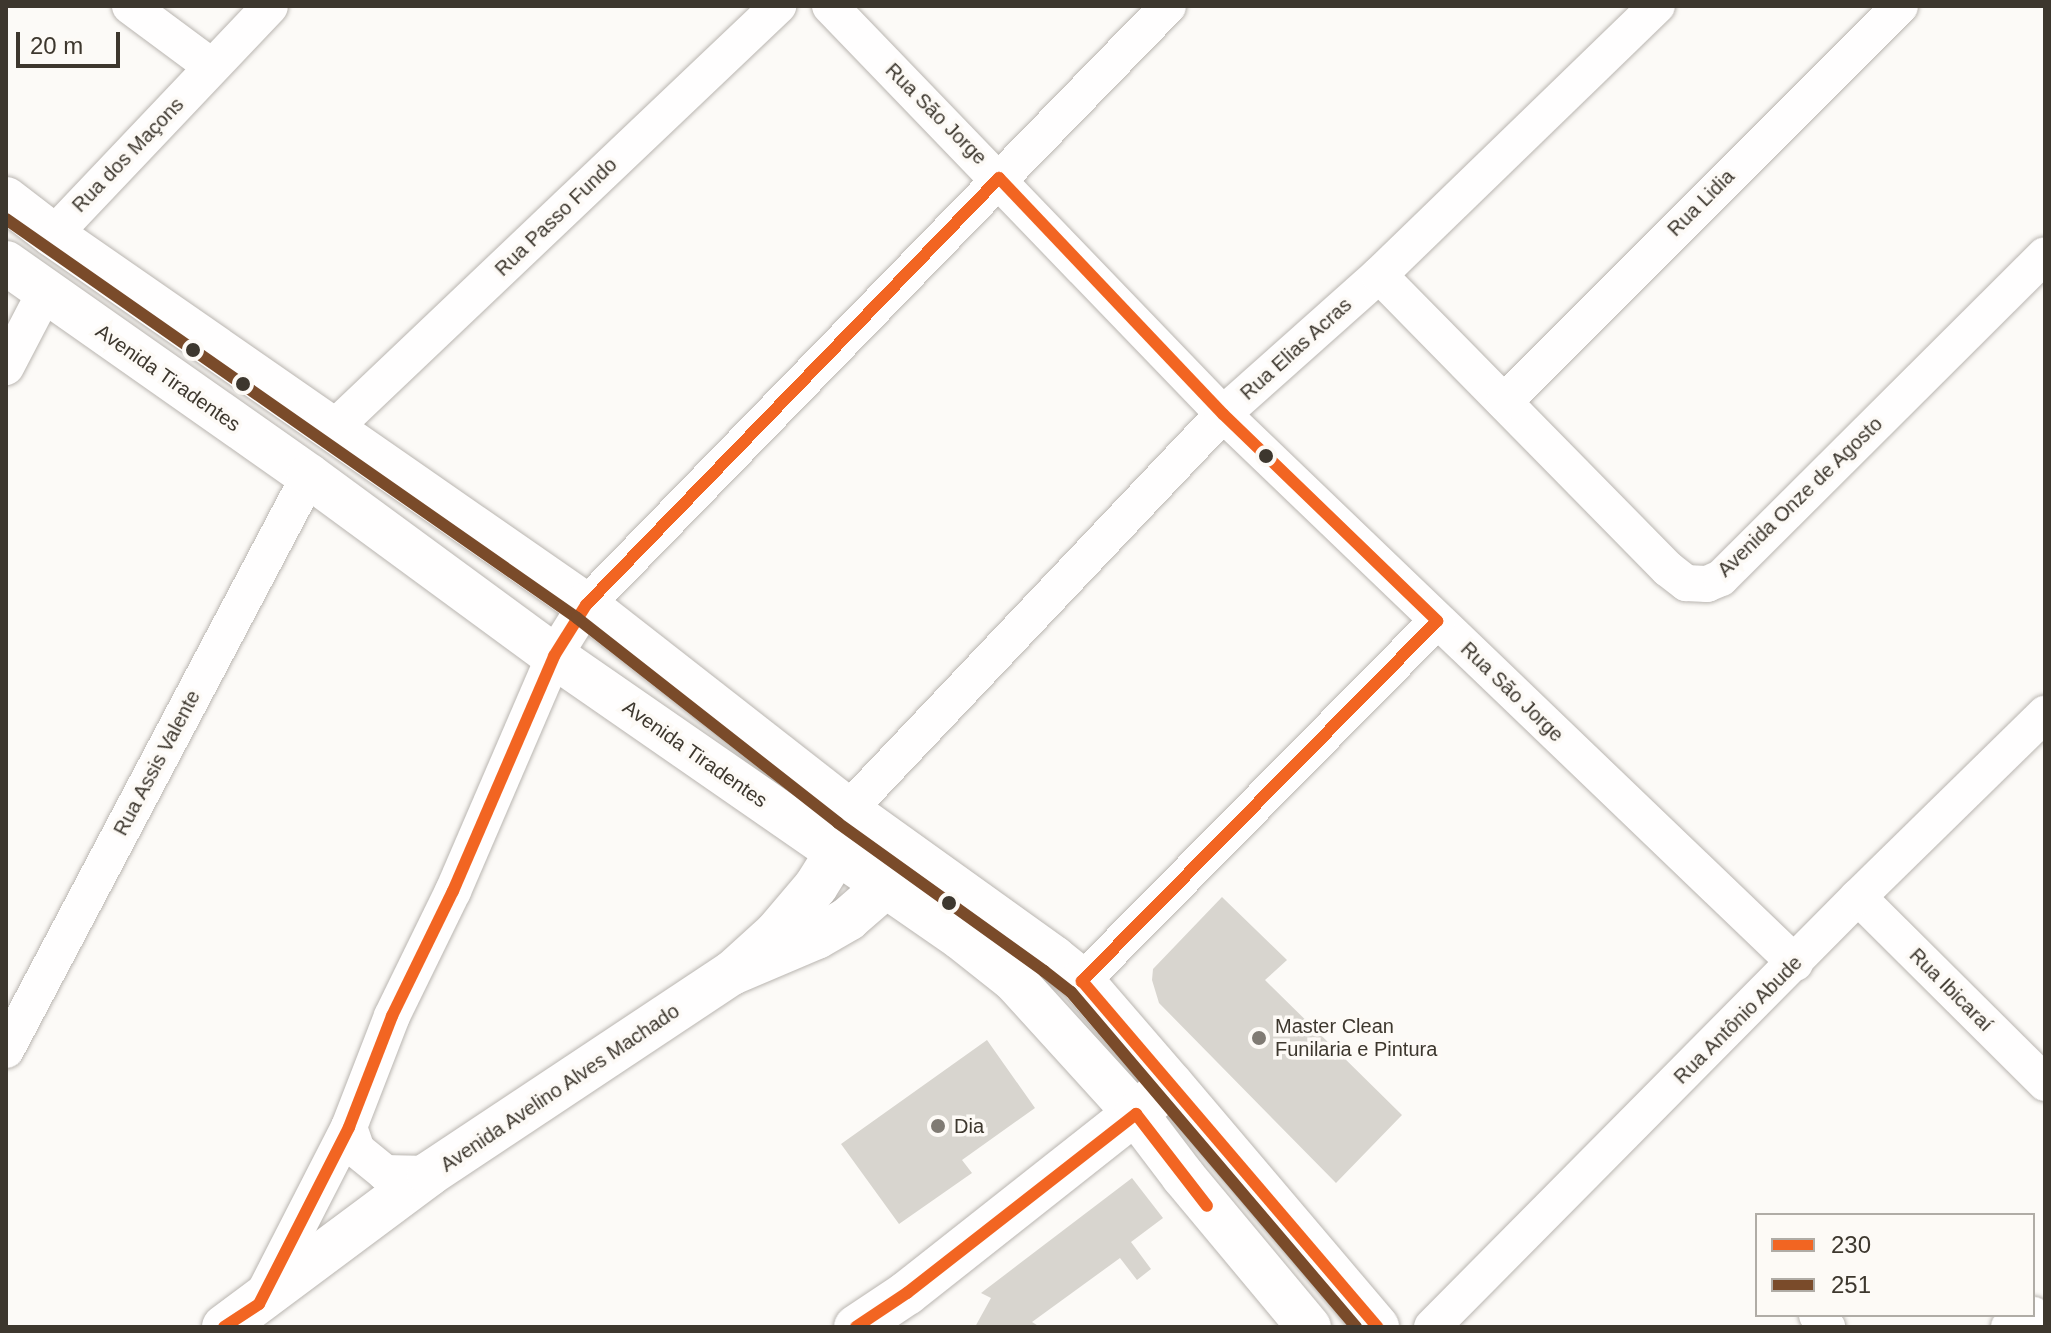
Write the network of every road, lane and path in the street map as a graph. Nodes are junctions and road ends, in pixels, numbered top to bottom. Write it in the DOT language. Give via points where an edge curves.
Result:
graph roads {
  1 [pos="130,6"];
  2 [pos="270,6"];
  3 [pos="778,6"];
  4 [pos="830,6"];
  5 [pos="1168,6"];
  6 [pos="1657,6"];
  7 [pos="1900,6"];
  8 [pos="212,67"];
  9 [pos="999,178"];
  10 [pos="6,199"];
  11 [pos="53,235"];
  12 [pos="2045,255"];
  13 [pos="6,263"];
  14 [pos="1379,275"];
  15 [pos="45,292"];
  16 [pos="6,367"];
  17 [pos="1504,402"];
  18 [pos="1223,414"];
  19 [pos="334,428"];
  20 [pos="309,476"];
  21 [pos="586,605"];
  22 [pos="1437,621"];
  23 [pos="554,656"];
  24 [pos="2045,714"];
  25 [pos="848,810"];
  26 [pos="837,853"];
  27 [pos="887,885"];
  28 [pos="1858,897"];
  29 [pos="1795,963"];
  30 [pos="732,973"];
  31 [pos="1082,981"];
  32 [pos="6,1050"];
  33 [pos="2045,1083"];
  34 [pos="1171,1084"];
  35 [pos="1136,1114"];
  36 [pos="349,1127"];
  37 [pos="429,1174"];
  38 [pos="906,1310"];
  39 [pos="242,1316"];
  40 [pos="2029,1317"];
  41 [pos="856,1327"];
  42 [pos="1309,1327"];
  43 [pos="1377,1327"];
  44 [pos="1432,1327"];
  45 [pos="2009,1327"];
  1 -- 8 [label="street"];
  2 -- 8 [label="street, Rua dos Maçons"];
  3 -- 19 [label="street, Rua Passo Fundo"];
  4 -- 9 [label="street, Rua São Jorge"];
  5 -- 9 [label="street"];
  6 -- 14 [label="street, Rua Elias Acras"];
  7 -- 17 [label="street, Rua Lidia"];
  8 -- 11 [label="street, Rua dos Maçons"];
  9 -- 18 [label="street, Rua São Jorge"];
  9 -- 21 [label="street"];
  10 -- 11 [label="main road"];
  11 -- 19 [label="main road"];
  12 -- 17 [label="street, Avenida Onze de Agosto" via="1721,578 1707,584 1686,583 1668,569"];
  13 -- 15 [label="main road, Avenida Tiradentes"];
  14 -- 17 [label="street, Avenida Onze de Agosto"];
  14 -- 18 [label="street, Rua Elias Acras"];
  15 -- 16 [label="street"];
  15 -- 20 [label="main road, Avenida Tiradentes"];
  18 -- 22 [label="street, Rua São Jorge"];
  18 -- 25 [label="street, Rua Elias Acras"];
  19 -- 21 [label="main road"];
  20 -- 23 [label="main road, Avenida Tiradentes"];
  20 -- 32 [label="street, Rua Assis Valente"];
  21 -- 23 [label="street"];
  21 -- 25 [label="main road"];
  22 -- 29 [label="street, Rua São Jorge"];
  22 -- 31 [label="street"];
  23 -- 26 [label="main road, Avenida Tiradentes"];
  23 -- 36 [label="street" via="453,891 392,1016"];
  24 -- 28 [label="street, Rua Antônio Abude"];
  25 -- 26 [label="main road, Avenida Avelino Alves Machado"];
  25 -- 31 [label="main road"];
  26 -- 27 [label="main road, Avenida Tiradentes"];
  26 -- 30 [label="main road, Avenida Avelino Alves Machado" via="777,932"];
  27 -- 30 [label="main road" via="848,919 817,937"];
  27 -- 35 [label="main road, Avenida Tiradentes" via="1014,980"];
  28 -- 29 [label="street, Rua Antônio Abude"];
  28 -- 33 [label="street, Rua Ibicaraí"];
  29 -- 44 [label="street, Rua Antônio Abude"];
  30 -- 37 [label="main road, Avenida Avelino Alves Machado"];
  31 -- 34 [label="main road"];
  34 -- 35 [label="main road"];
  34 -- 43 [label="main road"];
  35 -- 38 [label="main road"];
  35 -- 42 [label="main road, Avenida Tiradentes"];
  36 -- 37 [label="street" via="357,1150 385,1173"];
  36 -- 39 [label="street"];
  37 -- 39 [label="main road, Avenida Avelino Alves Machado"];
  38 -- 41 [label="main road"];
  40 -- 45 [label="street"];
}
